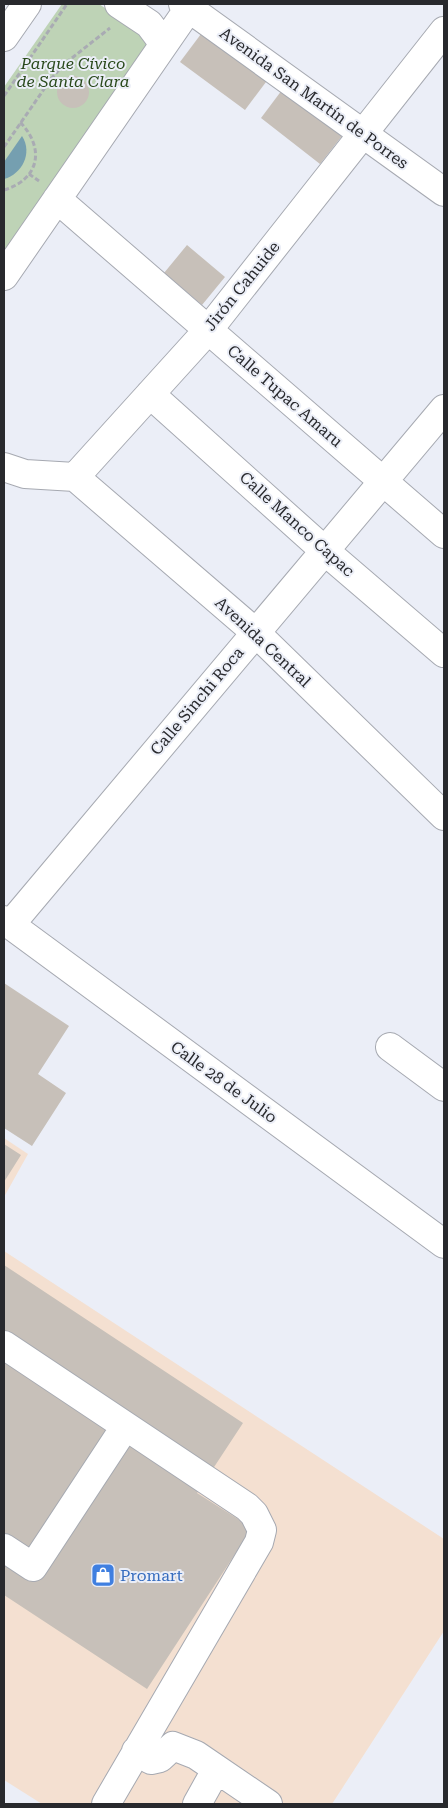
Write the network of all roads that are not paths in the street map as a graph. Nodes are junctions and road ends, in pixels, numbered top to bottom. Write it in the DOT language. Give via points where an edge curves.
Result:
graph roads {
  1 [pos="26,4"];
  2 [pos="130,6"];
  3 [pos="186,6"];
  4 [pos="444,31"];
  5 [pos="4,37"];
  6 [pos="168,38"];
  7 [pos="364,134"];
  8 [pos="444,192"];
  9 [pos="57,199"];
  10 [pos="4,276"];
  11 [pos="209,329"];
  12 [pos="150,394"];
  13 [pos="444,409"];
  14 [pos="4,466"];
  15 [pos="75,477"];
  16 [pos="383,482"];
  17 [pos="444,534"];
  18 [pos="325,551"];
  19 [pos="255,632"];
  20 [pos="444,653"];
  21 [pos="444,815"];
  22 [pos="7,922"];
  23 [pos="390,1047"];
  24 [pos="444,1087"];
  25 [pos="444,1244"];
  26 [pos="4,1345"];
  27 [pos="125,1428"];
  28 [pos="4,1548"];
  29 [pos="136,1751"];
  30 [pos="216,1770"];
  31 [pos="106,1804"];
  32 [pos="196,1804"];
  33 [pos="268,1804"];
  1 -- 5 [label="street"];
  2 -- 6 [label="street"];
  3 -- 6 [label="street"];
  3 -- 7 [label="street, Avenida San Martín de Porres"];
  4 -- 7 [label="street, Jirón Cahuide"];
  6 -- 9 [label="street"];
  7 -- 8 [label="street, Avenida San Martín de Porres"];
  7 -- 11 [label="street, Jirón Cahuide"];
  9 -- 10 [label="street"];
  9 -- 11 [label="street, Calle Tupac Amaru"];
  11 -- 12 [label="street, Jirón Cahuide"];
  11 -- 16 [label="street, Calle Tupac Amaru"];
  12 -- 15 [label="street, Jirón Cahuide"];
  12 -- 18 [label="street, Calle Manco Capac"];
  13 -- 16 [label="street, Calle Sinchi Roca"];
  14 -- 15 [label="street" via="25,474"];
  15 -- 19 [label="street, Avenida Central"];
  16 -- 17 [label="street, Calle Tupac Amaru"];
  16 -- 18 [label="street, Calle Sinchi Roca"];
  18 -- 19 [label="street, Calle Sinchi Roca"];
  18 -- 20 [label="street, Calle Manco Capac"];
  19 -- 21 [label="street, Avenida Central"];
  19 -- 22 [label="street, Calle Sinchi Roca"];
  22 -- 25 [label="street, Calle 28 de Julio"];
  23 -- 24 [label="street"];
  26 -- 27 [label="street"];
  27 -- 28 [label="street" via="33,1567"];
  27 -- 29 [label="street" via="247,1507 262,1530 259,1542"];
  29 -- 30 [label="street" via="151,1760 160,1758 173,1746 196,1755"];
  29 -- 31 [label="street"];
  30 -- 32 [label="street"];
  30 -- 33 [label="street"];
}
